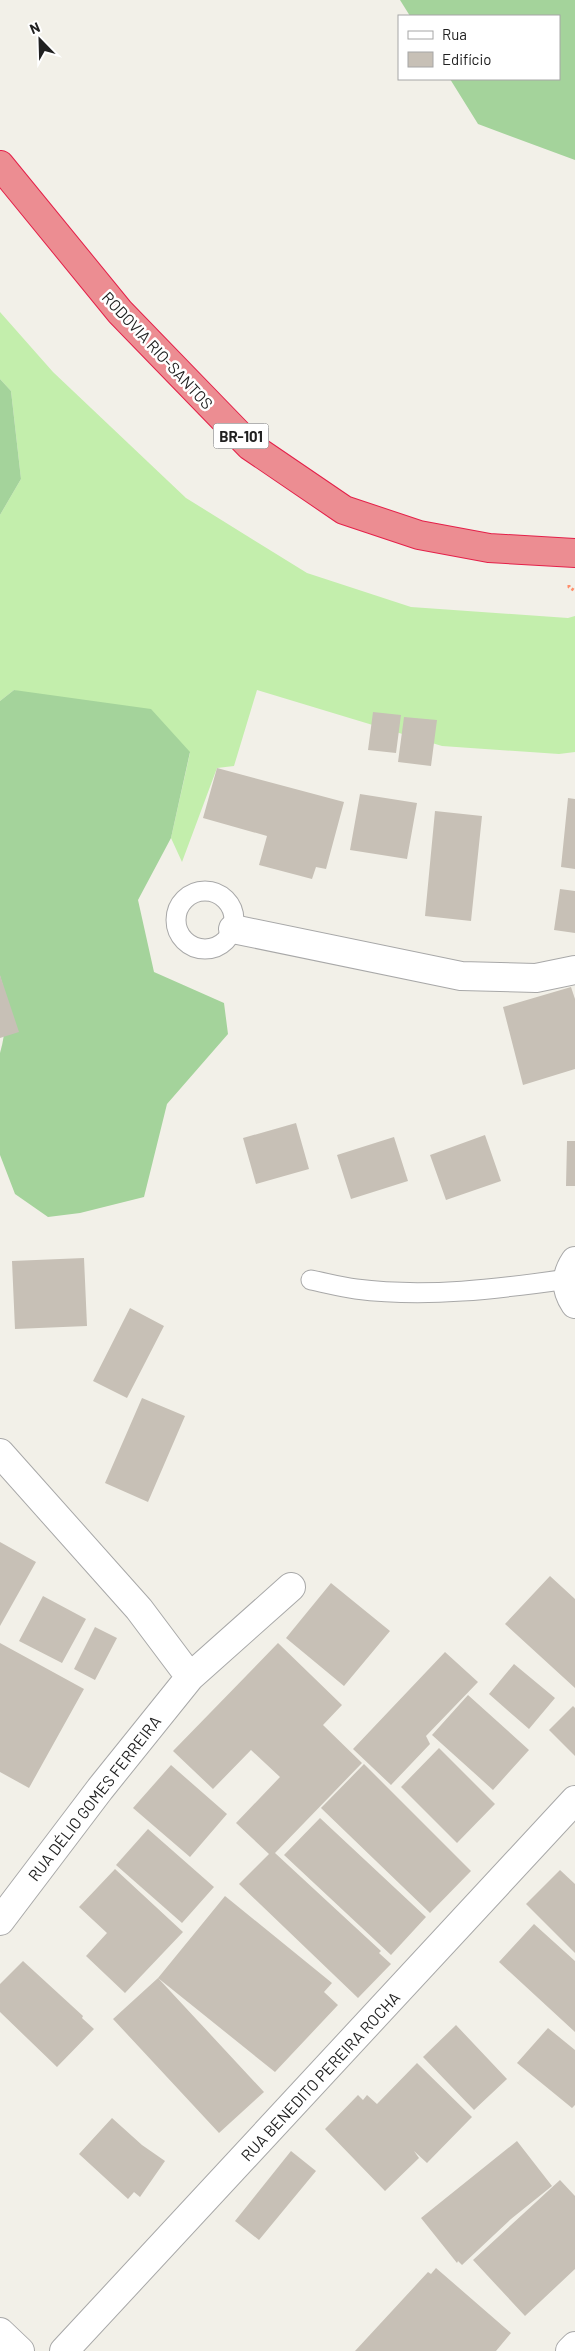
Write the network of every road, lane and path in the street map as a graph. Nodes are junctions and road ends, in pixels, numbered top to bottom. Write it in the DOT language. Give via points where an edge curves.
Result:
graph roads {
  1 [pos="0,165"];
  2 [pos="575,553"];
  3 [pos="233,929"];
  4 [pos="575,970"];
  5 [pos="311,1280"];
  6 [pos="572,1282"];
  7 [pos="0,1453"];
  8 [pos="291,1587"];
  9 [pos="190,1677"];
  10 [pos="575,1800"];
  11 [pos="0,1921"];
  12 [pos="0,2332"];
  13 [pos="575,2346"];
  14 [pos="20,2351"];
  15 [pos="64,2351"];
  16 [pos="570,2351"];
  1 -- 2 [label="highway, RODOVIA RIO-SANTOS / BR-101" via="120,312 250,446 344,510 419,535 489,548"];
  3 -- 4 [label="street" via="461,976 536,978"];
  5 -- 6 [label="lane" via="356,1289 410,1292 492,1290"];
  7 -- 9 [label="street" via="139,1609"];
  8 -- 9 [label="street, RUA DÉLIO GOMES FERREIRA"];
  9 -- 11 [label="street, RUA DÉLIO GOMES FERREIRA"];
  10 -- 15 [label="street, RUA BENEDITO PEREIRA ROCHA"];
  12 -- 14 [label="street"];
  13 -- 16 [label="street"];
}
